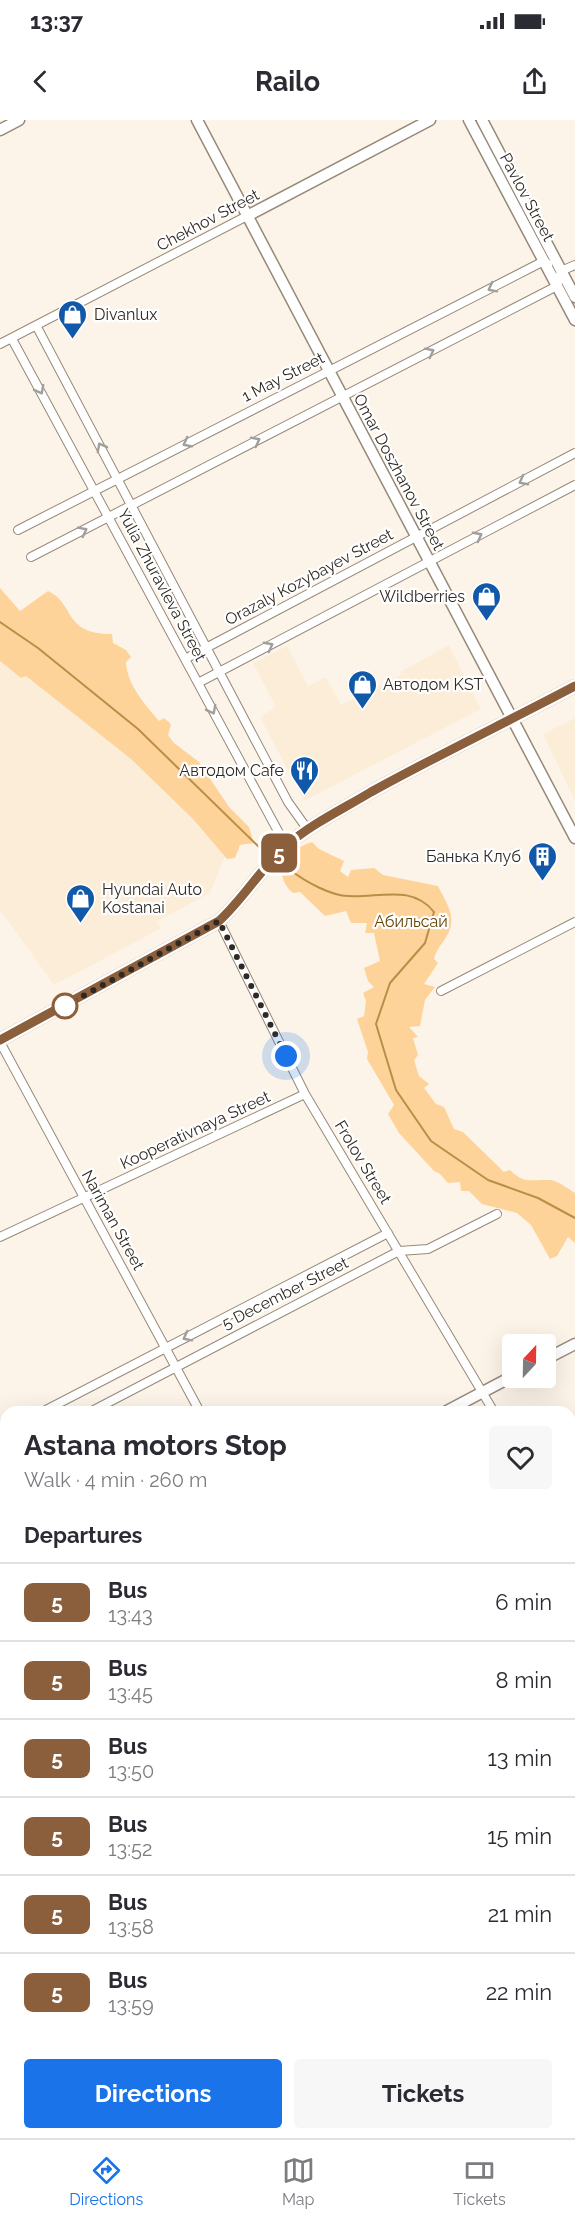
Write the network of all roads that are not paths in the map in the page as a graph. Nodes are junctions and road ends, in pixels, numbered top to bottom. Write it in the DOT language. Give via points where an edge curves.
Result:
graph roads {
  1 [pos="19,120"];
  2 [pos="197,120"];
  3 [pos="430,120"];
  4 [pos="469,120"];
  5 [pos="482,120"];
  6 [pos="0,130"];
  7 [pos="247,216"];
  8 [pos="544,261"];
  9 [pos="575,265"];
  10 [pos="561,271"];
  11 [pos="557,286"];
  12 [pos="575,297"];
  13 [pos="575,320"];
  14 [pos="37,327"];
  15 [pos="12,339"];
  16 [pos="0,344"];
  17 [pos="328,371"];
  18 [pos="342,397"];
  19 [pos="575,453"];
  20 [pos="118,479"];
  21 [pos="575,485"];
  22 [pos="94,491"];
  23 [pos="132,506"];
  24 [pos="109,518"];
  25 [pos="18,530"];
  26 [pos="416,537"];
  27 [pos="31,557"];
  28 [pos="429,562"];
  29 [pos="207,648"];
  30 [pos="185,659"];
  31 [pos="219,672"];
  32 [pos="198,683"];
  33 [pos="575,686"];
  34 [pos="512,719"];
  35 [pos="308,830"];
  36 [pos="575,838"];
  37 [pos="286,846"];
  38 [pos="219,921"];
  39 [pos="575,922"];
  40 [pos="441,991"];
  41 [pos="0,1041"];
  42 [pos="305,1094"];
  43 [pos="84,1199"];
  44 [pos="497,1214"];
  45 [pos="388,1233"];
  46 [pos="0,1238"];
  47 [pos="399,1251"];
  48 [pos="575,1344"];
  49 [pos="165,1348"];
  50 [pos="556,1354"];
  51 [pos="176,1367"];
  52 [pos="502,1382"];
  53 [pos="483,1392"];
  54 [pos="54,1406"];
  55 [pos="101,1406"];
  56 [pos="197,1406"];
  57 [pos="457,1406"];
  58 [pos="491,1406"];
  1 -- 6 [label="street"];
  2 -- 7 [label="street, Omar Doszhanov Street"];
  3 -- 7 [label="street, Chekhov Street"];
  4 -- 8 [label="street, Pavlov Street"];
  5 -- 10 [label="street, Pavlov Street"];
  7 -- 14 [label="street, Chekhov Street"];
  7 -- 17 [label="street, Omar Doszhanov Street"];
  8 -- 10 [label="street"];
  8 -- 11 [label="street, Pavlov Street"];
  8 -- 17 [label="street, 1 May Street, one-way"];
  9 -- 10 [label="street"];
  10 -- 11 [label="street"];
  10 -- 12 [label="street, Pavlov Street"];
  11 -- 13 [label="street, Pavlov Street"];
  18 -- 11 [label="street, one-way"];
  14 -- 15 [label="street, Chekhov Street"];
  20 -- 14 [label="street, Yulia Zhuravleva Street, one-way"];
  15 -- 16 [label="street, Chekhov Street"];
  15 -- 22 [label="street, Yulia Zhuravleva Street, one-way"];
  17 -- 18 [label="street, Omar Doszhanov Street"];
  17 -- 20 [label="street, 1 May Street, one-way"];
  23 -- 18 [label="street, one-way"];
  18 -- 26 [label="street, Omar Doszhanov Street"];
  19 -- 26 [label="street, Orazaly Kozybayev Street, one-way"];
  20 -- 22 [label="street, 1 May Street"];
  20 -- 23 [label="street, Yulia Zhuravleva Street"];
  28 -- 21 [label="street, one-way"];
  22 -- 24 [label="street, Yulia Zhuravleva Street"];
  22 -- 25 [label="street, 1 May Street"];
  23 -- 24 [label="street"];
  23 -- 29 [label="street, Yulia Zhuravleva Street"];
  27 -- 24 [label="street, one-way"];
  24 -- 30 [label="street, Yulia Zhuravleva Street"];
  26 -- 28 [label="street, Omar Doszhanov Street"];
  26 -- 29 [label="street, Orazaly Kozybayev Street"];
  31 -- 28 [label="street, one-way"];
  28 -- 34 [label="street, Omar Doszhanov Street"];
  29 -- 30 [label="street, Orazaly Kozybayev Street"];
  29 -- 31 [label="street, Yulia Zhuravleva Street"];
  30 -- 32 [label="street, Yulia Zhuravleva Street"];
  31 -- 32 [label="street"];
  31 -- 35 [label="street, Yulia Zhuravleva Street" via="288,802"];
  32 -- 37 [label="street, Yulia Zhuravleva Street, one-way"];
  33 -- 34 [label="main road"];
  34 -- 35 [label="main road" via="413,769"];
  34 -- 36 [label="street, Omar Doszhanov Street"];
  35 -- 37 [label="main road"];
  37 -- 38 [label="main road" via="240,902"];
  38 -- 41 [label="main road"];
  38 -- 42 [label="street, Frolov Street"];
  39 -- 40 [label="street"];
  41 -- 43 [label="street, Nariman Street"];
  42 -- 43 [label="street, Kooperativnaya Street"];
  42 -- 45 [label="street, Frolov Street"];
  43 -- 46 [label="street, Kooperativnaya Street"];
  43 -- 49 [label="street, Nariman Street"];
  44 -- 47 [label="street, 5 December Street" via="428,1249"];
  45 -- 47 [label="street, Frolov Street"];
  45 -- 49 [label="street, 5 December Street, one-way"];
  47 -- 51 [label="street, 5 December Street"];
  47 -- 53 [label="street, Frolov Street"];
  48 -- 50 [label="street"];
  49 -- 51 [label="street, Nariman Street"];
  49 -- 54 [label="street, 5 December Street"];
  51 -- 55 [label="street, 5 December Street"];
  51 -- 56 [label="street, Nariman Street"];
  52 -- 53 [label="street"];
  53 -- 57 [label="street"];
  53 -- 58 [label="street, Frolov Street"];
}
